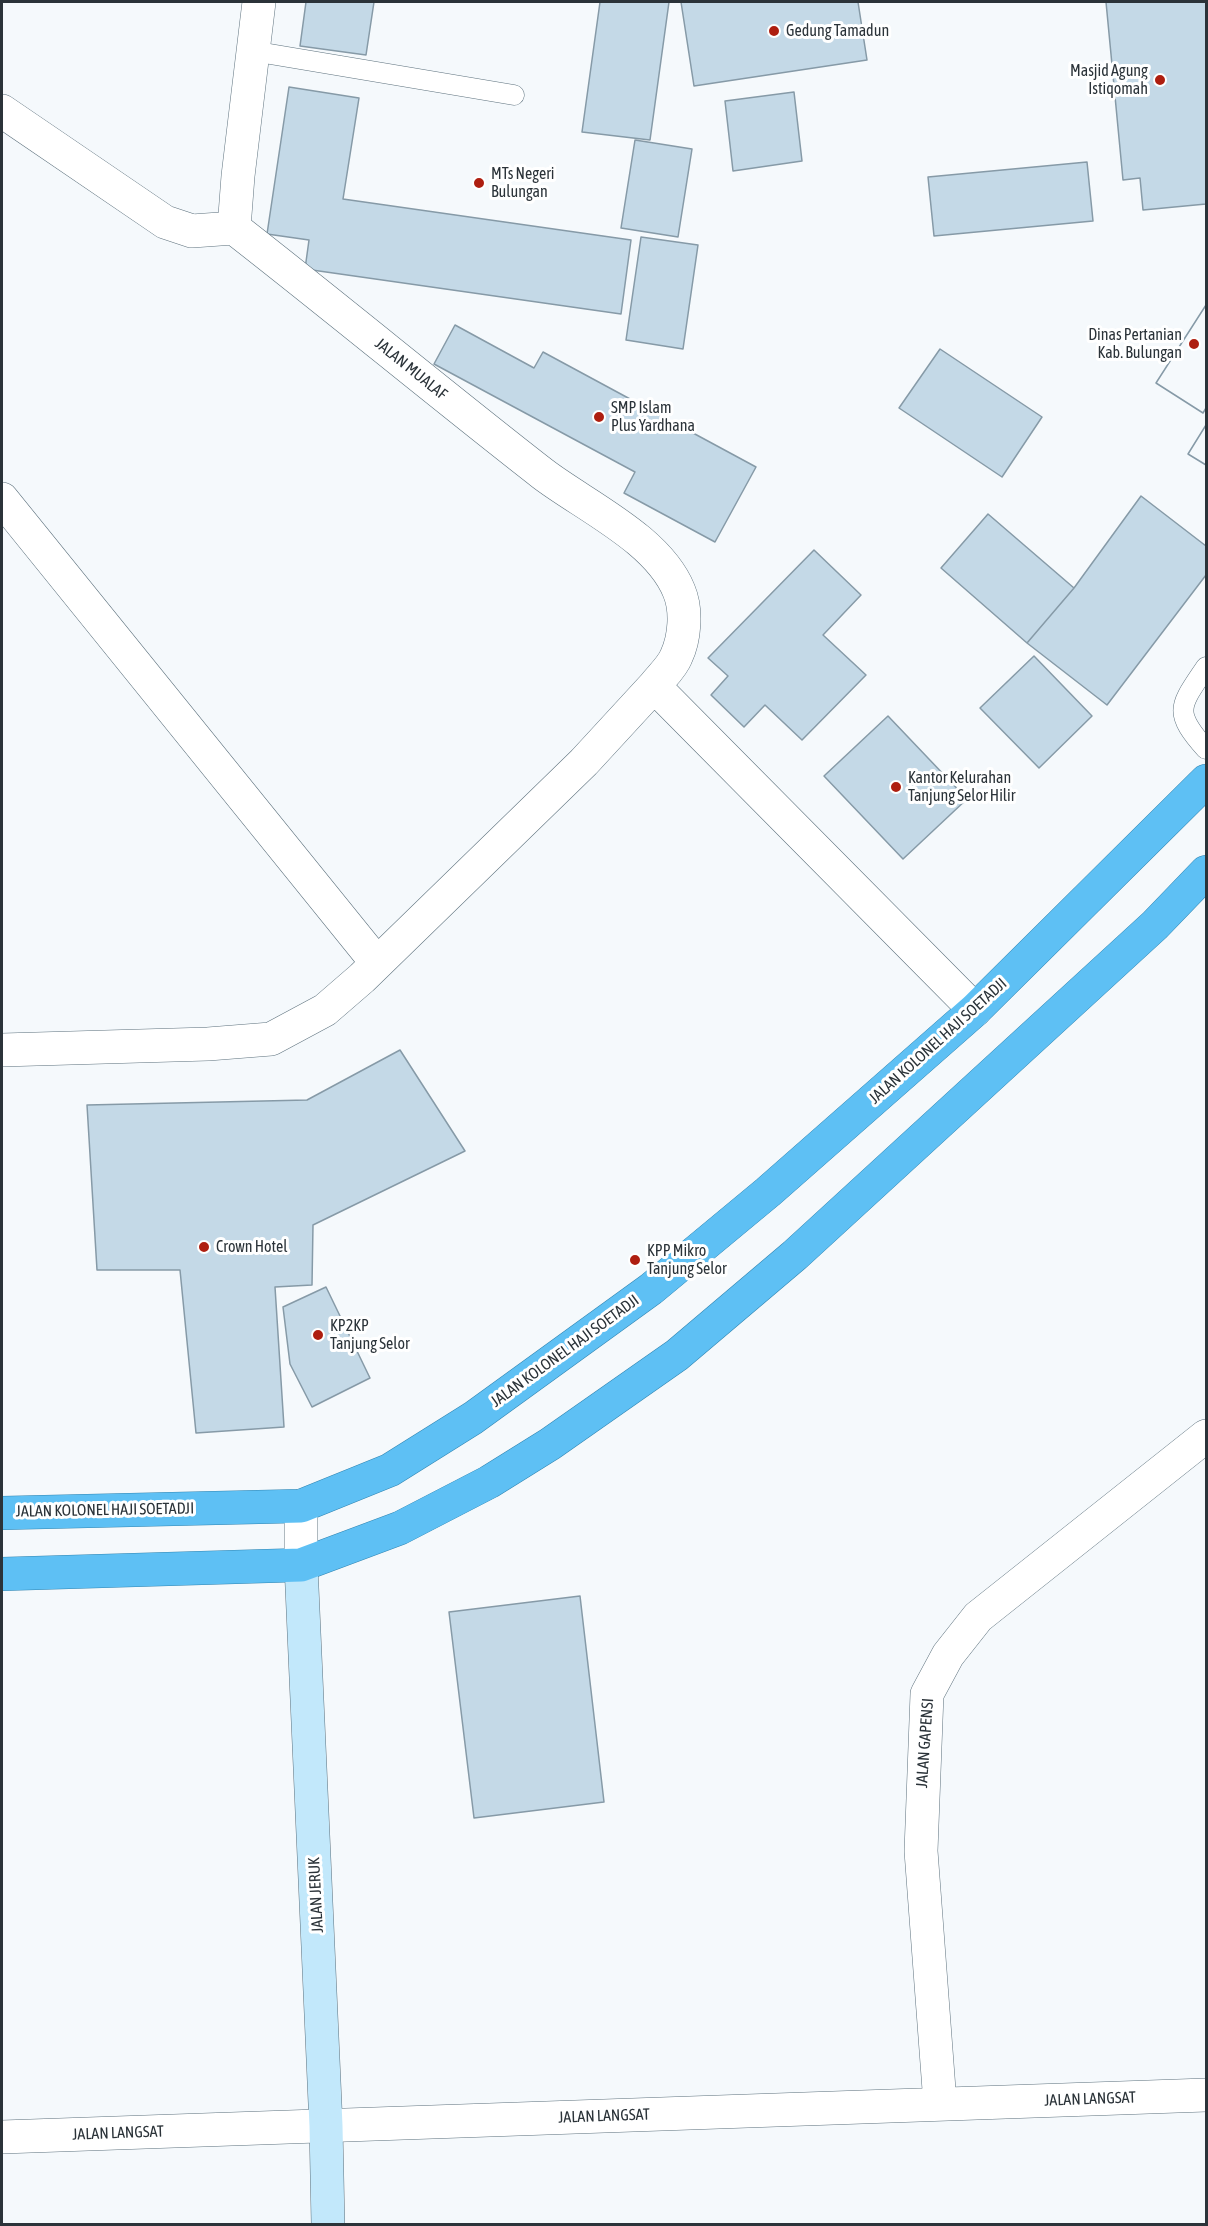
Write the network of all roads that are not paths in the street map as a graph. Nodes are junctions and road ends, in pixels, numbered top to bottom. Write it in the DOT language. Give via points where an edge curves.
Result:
graph roads {
  1 [pos="259,2"];
  2 [pos="252,51"];
  3 [pos="513,95"];
  4 [pos="2,111"];
  5 [pos="234,228"];
  6 [pos="2,499"];
  7 [pos="1206,667"];
  8 [pos="654,686"];
  9 [pos="1206,749"];
  10 [pos="1206,781"];
  11 [pos="1206,872"];
  12 [pos="377,963"];
  13 [pos="975,1010"];
  14 [pos="2,1050"];
  15 [pos="1206,1436"];
  16 [pos="301,1506"];
  17 [pos="2,1513"];
  18 [pos="301,1565"];
  19 [pos="2,1574"];
  20 [pos="1206,2095"];
  21 [pos="940,2103"];
  22 [pos="326,2126"];
  23 [pos="2,2137"];
  24 [pos="328,2224"];
  1 -- 2 [label="street"];
  2 -- 3 [label="lane"];
  2 -- 5 [label="street"];
  4 -- 5 [label="street" via="165,222 192,231"];
  5 -- 8 [label="street, JALAN MUALAF" via="545,476 613,521 665,569 679,591 684,612 682,635 676,659"];
  6 -- 12 [label="street"];
  7 -- 9 [label="lane" via="1183,703 1185,722"];
  8 -- 12 [label="street, JALAN MUALAF" via="584,762"];
  8 -- 13 [label="street"];
  10 -- 13 [label="highway, JALAN KOLONEL HAJI SOETADJI"];
  11 -- 18 [label="highway" via="1155,925 795,1255 677,1355 489,1482 400,1528"];
  12 -- 14 [label="street, JALAN MUALAF" via="325,1010 271,1038 208,1044"];
  13 -- 16 [label="highway, JALAN KOLONEL HAJI SOETADJI" via="651,1289 473,1418 390,1470"];
  15 -- 21 [label="street, JALAN GAPENSI" via="978,1617 948,1654 927,1694 921,1851"];
  16 -- 17 [label="highway, JALAN KOLONEL HAJI SOETADJI"];
  16 -- 18 [label="street"];
  18 -- 19 [label="highway"];
  18 -- 22 [label="main road, JALAN JERUK"];
  20 -- 21 [label="street, JALAN LANGSAT"];
  21 -- 22 [label="street, JALAN LANGSAT"];
  22 -- 23 [label="street, JALAN LANGSAT"];
  22 -- 24 [label="main road, JALAN JERUK"];
}
